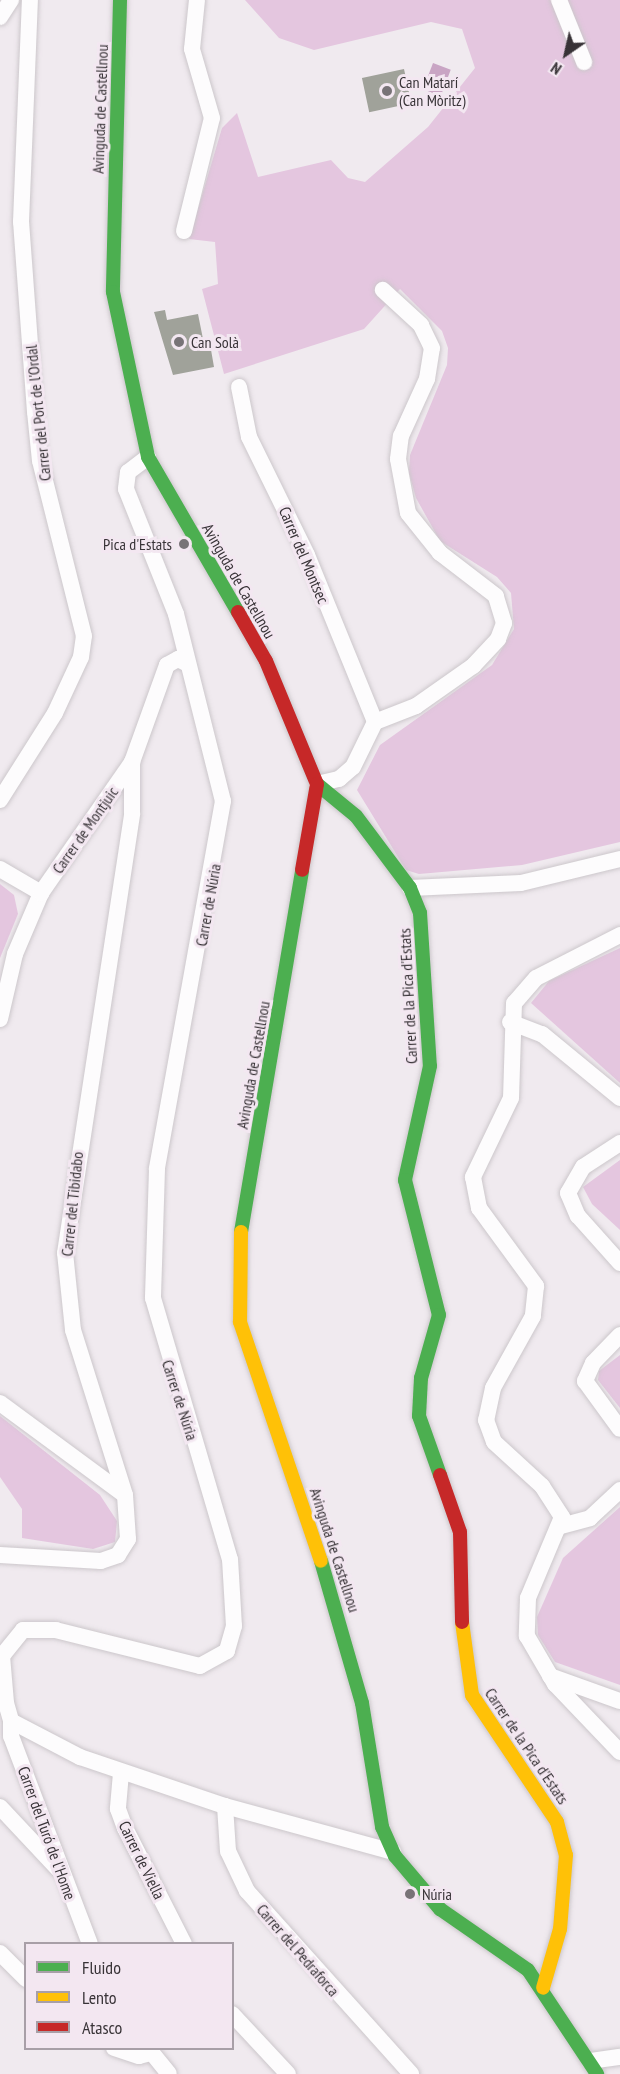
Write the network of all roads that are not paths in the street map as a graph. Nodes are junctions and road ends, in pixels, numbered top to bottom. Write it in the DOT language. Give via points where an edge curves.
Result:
graph roads {
  1 [pos="11,0"];
  2 [pos="30,0"];
  3 [pos="120,0"];
  4 [pos="197,0"];
  5 [pos="559,0"];
  6 [pos="0,17"];
  7 [pos="584,62"];
  8 [pos="184,231"];
  9 [pos="383,291"];
  10 [pos="239,387"];
  11 [pos="148,457"];
  12 [pos="188,663"];
  13 [pos="375,722"];
  14 [pos="132,762"];
  15 [pos="317,784"];
  16 [pos="0,800"];
  17 [pos="620,859"];
  18 [pos="0,869"];
  19 [pos="410,888"];
  20 [pos="40,893"];
  21 [pos="620,935"];
  22 [pos="3,987"];
  23 [pos="0,1019"];
  24 [pos="510,1022"];
  25 [pos="620,1098"];
  26 [pos="620,1143"];
  27 [pos="620,1263"];
  28 [pos="620,1335"];
  29 [pos="0,1403"];
  30 [pos="620,1430"];
  31 [pos="620,1490"];
  32 [pos="124,1495"];
  33 [pos="561,1527"];
  34 [pos="0,1555"];
  35 [pos="548,1676"];
  36 [pos="620,1701"];
  37 [pos="11,1721"];
  38 [pos="620,1752"];
  39 [pos="121,1773"];
  40 [pos="225,1806"];
  41 [pos="0,1807"];
  42 [pos="393,1852"];
  43 [pos="59,1870"];
  44 [pos="89,1942"];
  45 [pos="183,1942"];
  46 [pos="0,1953"];
  47 [pos="24,1977"];
  48 [pos="543,1988"];
  49 [pos="234,2016"];
  50 [pos="118,2050"];
  51 [pos="149,2051"];
  52 [pos="620,2057"];
  53 [pos="593,2067"];
  54 [pos="169,2074"];
  55 [pos="288,2074"];
  56 [pos="411,2074"];
  1 -- 6 [label="street"];
  2 -- 16 [label="street, Carrer del Port de l'Ordal" via="21,222 35,412 40,461 84,636 81,657 56,713"];
  3 -- 11 [label="street, Avinguda de Castellnou" via="114,292"];
  4 -- 8 [label="street" via="192,49 212,118"];
  5 -- 7 [label="street"];
  9 -- 13 [label="street" via="421,325 432,348 427,379 401,436 398,459 408,513 440,554 496,596 504,623 498,639 457,679 416,706"];
  10 -- 13 [label="street, Carrer del Montsec" via="249,437 307,555"];
  11 -- 12 [label="street, Carrer de Núria" via="128,472 126,489 153,547"];
  11 -- 15 [label="street, Avinguda de Castellnou" via="260,652 312,764"];
  12 -- 14 [label="street, Carrer de Montjuic" via="178,658 167,665"];
  12 -- 37 [label="street, Carrer de Núria" via="221,780 223,810 157,1169 152,1272 162,1341 230,1559 232,1639 220,1660 200,1666 56,1629 23,1630 2,1656"];
  13 -- 15 [label="street" via="353,766 339,778"];
  14 -- 20 [label="street, Carrer de Montjuic"];
  14 -- 32 [label="street, Carrer del Tibidabo" via="132,813 65,1253 73,1330"];
  15 -- 19 [label="street, Carrer de la Pica d'Estats" via="356,816"];
  15 -- 42 [label="street, Avinguda de Castellnou" via="237,1256 235,1293 250,1361 336,1603 362,1703 382,1827"];
  17 -- 19 [label="street" via="521,883"];
  18 -- 20 [label="street"];
  19 -- 48 [label="street, Carrer de la Pica d'Estats" via="424,946 430,1066 405,1180 439,1315 421,1378 419,1416 460,1532 463,1659 472,1695 557,1822 567,1855 560,1929"];
  20 -- 22 [label="street, Carrer de Montjuic"];
  21 -- 24 [label="street" via="536,978 514,1003"];
  22 -- 23 [label="street, Carrer de Montjuic"];
  24 -- 25 [label="street" via="542,1034"];
  24 -- 33 [label="street" via="511,1098 473,1177 479,1208 531,1276 537,1302 493,1388 486,1420 494,1442 556,1503"];
  26 -- 27 [label="street" via="583,1167 568,1193 578,1216"];
  28 -- 30 [label="street" via="593,1363 585,1381"];
  29 -- 32 [label="street"];
  31 -- 33 [label="street" via="591,1518"];
  32 -- 34 [label="street, Carrer del Tibidabo" via="128,1539 111,1559"];
  33 -- 35 [label="street" via="535,1576 525,1619 535,1659"];
  35 -- 36 [label="street"];
  35 -- 38 [label="street"];
  37 -- 39 [label="street" via="38,1738"];
  37 -- 43 [label="street, Carrer del Turó de l'Home" via="11,1736"];
  39 -- 40 [label="street" via="159,1780"];
  39 -- 45 [label="street, Carrer de Viella" via="118,1809"];
  40 -- 42 [label="street"];
  40 -- 56 [label="street, Carrer del Pedraforca" via="228,1851 247,1891"];
  41 -- 43 [label="street"];
  42 -- 48 [label="street, Avinguda de Castellnou" via="440,1909 528,1970"];
  43 -- 44 [label="street, Carrer del Turó de l'Home"];
  46 -- 47 [label="street"];
  48 -- 53 [label="street, Avinguda de Castellnou"];
  49 -- 55 [label="street"];
  50 -- 51 [label="street" via="139,2056"];
  51 -- 54 [label="street"];
  52 -- 53 [label="street"];
}
